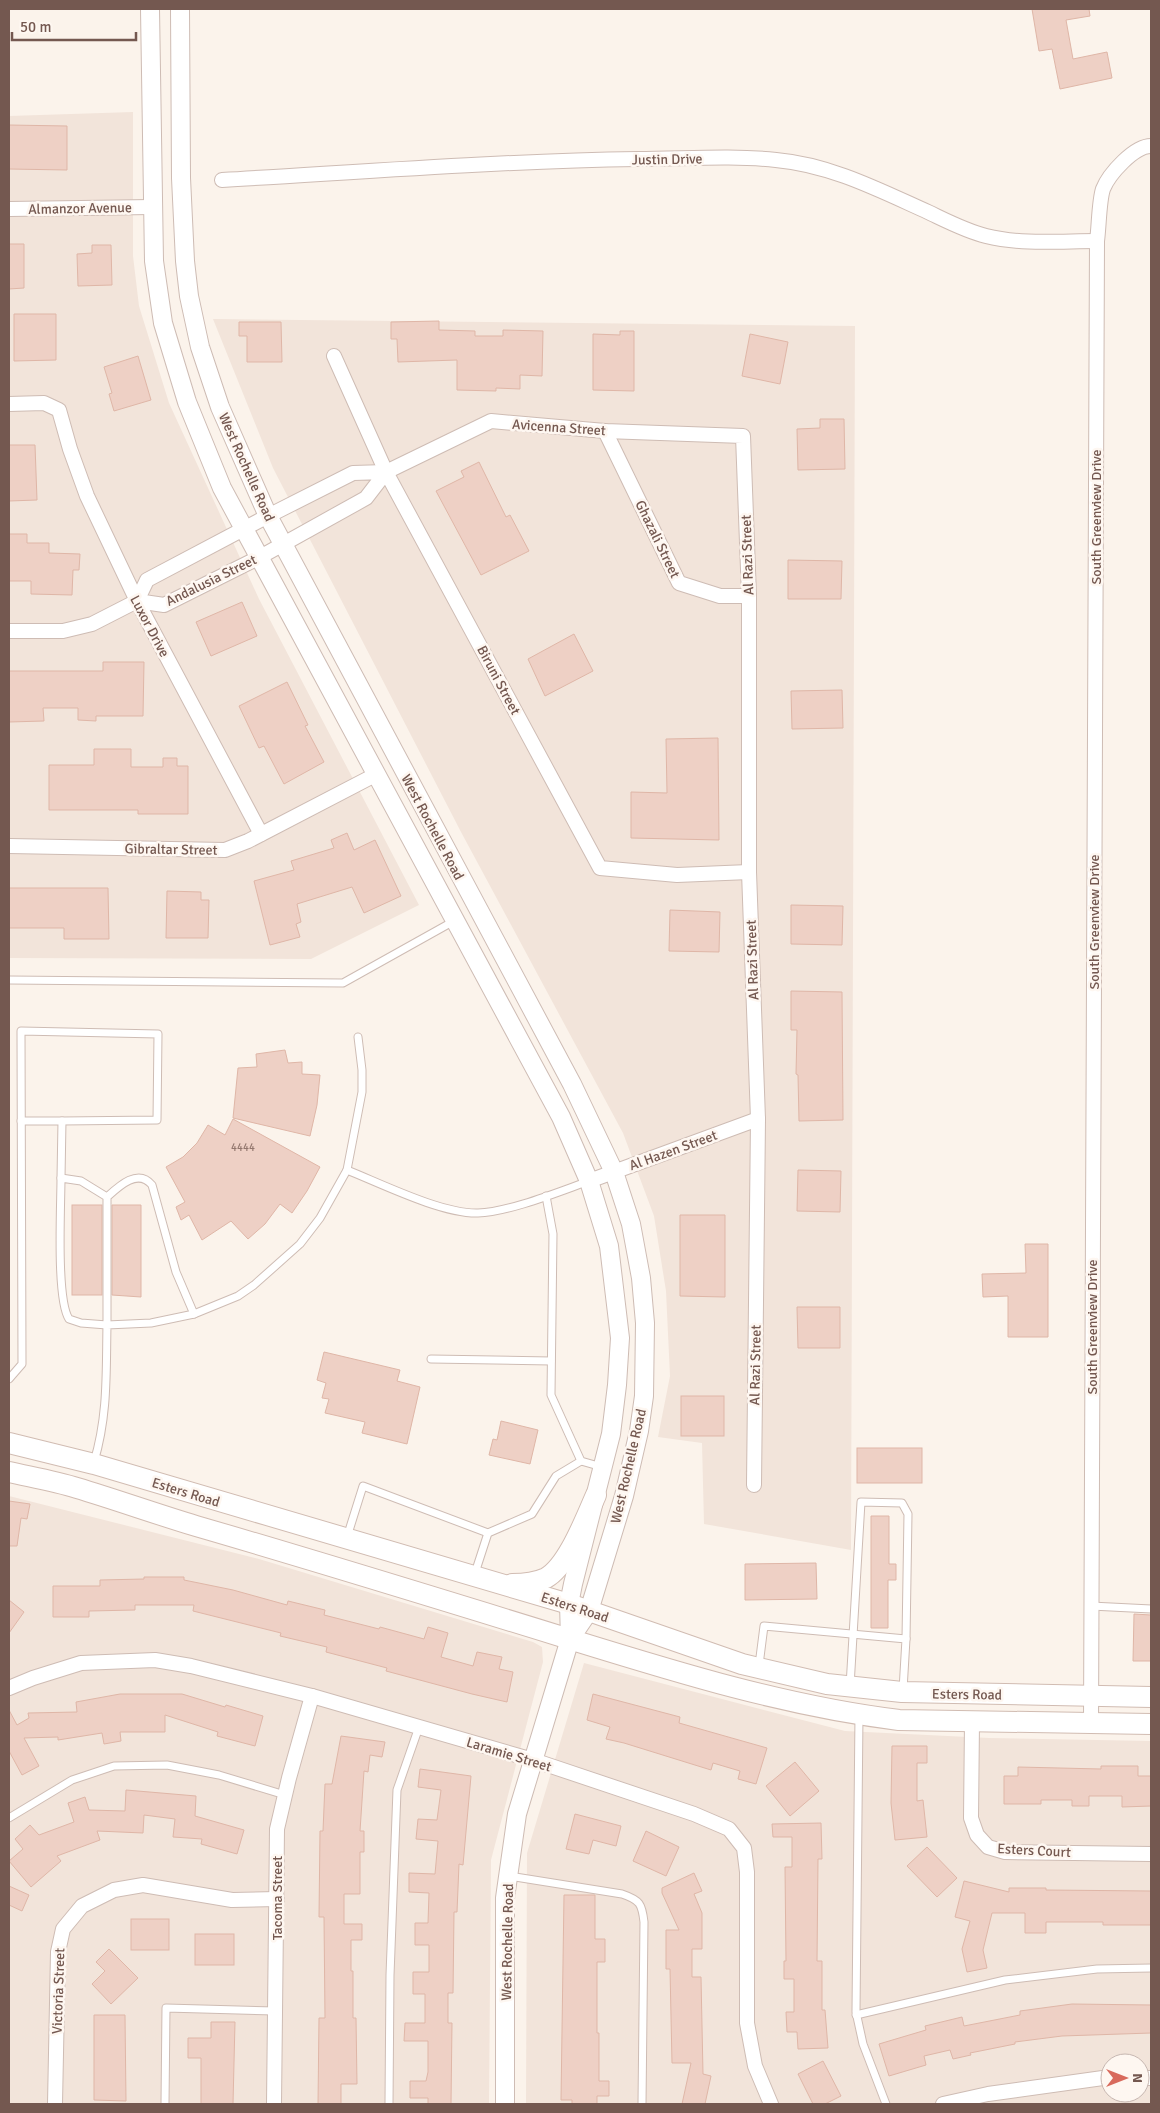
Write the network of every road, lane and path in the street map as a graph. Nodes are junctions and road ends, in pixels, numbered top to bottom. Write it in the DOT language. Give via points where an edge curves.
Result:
graph roads {
  1 [pos="150,9"];
  2 [pos="180,9"];
  3 [pos="1151,146"];
  4 [pos="222,180"];
  5 [pos="152,208"];
  6 [pos="9,209"];
  7 [pos="1098,241"];
  8 [pos="334,356"];
  9 [pos="9,404"];
  10 [pos="605,431"];
  11 [pos="743,436"];
  12 [pos="386,472"];
  13 [pos="268,516"];
  14 [pos="244,528"];
  15 [pos="283,544"];
  16 [pos="260,557"];
  17 [pos="749,596"];
  18 [pos="137,601"];
  19 [pos="9,630"];
  20 [pos="375,775"];
  21 [pos="261,834"];
  22 [pos="9,846"];
  23 [pos="749,872"];
  24 [pos="455,921"];
  25 [pos="9,980"];
  26 [pos="358,1037"];
  27 [pos="758,1119"];
  28 [pos="21,1120"];
  29 [pos="62,1120"];
  30 [pos="347,1170"];
  31 [pos="614,1172"];
  32 [pos="61,1178"];
  33 [pos="589,1181"];
  34 [pos="546,1196"];
  35 [pos="107,1197"];
  36 [pos="194,1314"];
  37 [pos="107,1325"];
  38 [pos="431,1359"];
  39 [pos="551,1361"];
  40 [pos="9,1379"];
  41 [pos="9,1443"];
  42 [pos="581,1461"];
  43 [pos="94,1464"];
  44 [pos="602,1467"];
  45 [pos="9,1472"];
  46 [pos="754,1485"];
  47 [pos="596,1495"];
  48 [pos="488,1533"];
  49 [pos="346,1539"];
  50 [pos="336,1567"];
  51 [pos="474,1576"];
  52 [pos="502,1585"];
  53 [pos="569,1604"];
  54 [pos="1091,1606"];
  55 [pos="1151,1609"];
  56 [pos="589,1611"];
  57 [pos="853,1634"];
  58 [pos="570,1639"];
  59 [pos="906,1639"];
  60 [pos="759,1668"];
  61 [pos="850,1686"];
  62 [pos="9,1688"];
  63 [pos="902,1692"];
  64 [pos="312,1696"];
  65 [pos="1091,1696"];
  66 [pos="1151,1697"];
  67 [pos="859,1715"];
  68 [pos="972,1722"];
  69 [pos="1091,1723"];
  70 [pos="1151,1724"];
  71 [pos="419,1727"];
  72 [pos="533,1760"];
  73 [pos="285,1795"];
  74 [pos="9,1818"];
  75 [pos="1151,1854"];
  76 [pos="508,1876"];
  77 [pos="277,1899"];
  78 [pos="1151,1968"];
  79 [pos="275,2011"];
  80 [pos="856,2015"];
  81 [pos="1100,2078"];
  82 [pos="55,2104"];
  83 [pos="165,2104"];
  84 [pos="274,2104"];
  85 [pos="388,2104"];
  86 [pos="505,2104"];
  87 [pos="642,2104"];
  88 [pos="771,2104"];
  89 [pos="886,2104"];
  90 [pos="944,2104"];
  1 -- 5 [label="street, West Rochelle Road"];
  2 -- 13 [label="street, West Rochelle Road" via="181,178 189,296 200,347 220,407"];
  3 -- 7 [label="street, South Greenview Drive" via="1122,161 1103,189"];
  4 -- 7 [label="street, Justin Drive" via="563,161 775,160 808,164 833,172 984,235 1012,241"];
  5 -- 6 [label="street, Almanzor Avenue"];
  5 -- 14 [label="street, West Rochelle Road" via="154,261 163,322 187,402 222,488"];
  7 -- 54 [label="street, South Greenview Drive"];
  8 -- 12 [label="street, Biruni Street"];
  9 -- 18 [label="street, Luxor Drive" via="44,404 59,410 87,496"];
  10 -- 11 [label="street, Avicenna Street"];
  10 -- 12 [label="street, Avicenna Street" via="491,421"];
  10 -- 17 [label="street, Ghazali Street" via="678,583 720,596"];
  11 -- 17 [label="street, Al Razi Street"];
  12 -- 13 [label="street, Avicenna Street" via="354,473"];
  12 -- 15 [label="street, Avicenna Street" via="366,498"];
  12 -- 23 [label="street, Biruni Street" via="600,868 677,874"];
  13 -- 14 [label="street, Andalusia Street"];
  13 -- 15 [label="street, West Rochelle Road"];
  14 -- 16 [label="street, West Rochelle Road"];
  14 -- 18 [label="street, Andalusia Street" via="147,580"];
  15 -- 16 [label="street, Andalusia Street"];
  15 -- 31 [label="street, West Rochelle Road" via="572,1084"];
  16 -- 18 [label="street, Andalusia Street" via="164,605"];
  16 -- 20 [label="street, West Rochelle Road"];
  17 -- 23 [label="street, Al Razi Street"];
  18 -- 19 [label="street" via="92,624 64,631"];
  18 -- 21 [label="street, Luxor Drive"];
  20 -- 21 [label="street, Gibraltar Street"];
  20 -- 24 [label="street, West Rochelle Road"];
  21 -- 22 [label="street, Gibraltar Street" via="225,850"];
  23 -- 27 [label="street, Al Razi Street"];
  24 -- 25 [label="lane" via="343,983"];
  24 -- 33 [label="street, West Rochelle Road" via="558,1112"];
  26 -- 30 [label="lane" via="362,1092"];
  27 -- 31 [label="street, Al Hazen Street"];
  27 -- 46 [label="street, Al Razi Street"];
  28 -- 29 [label="lane"];
  28 -- 29 [label="lane" via="21,1031 158,1034 156,1120"];
  28 -- 40 [label="lane" via="22,1364"];
  29 -- 32 [label="lane"];
  30 -- 34 [label="lane" via="444,1208 478,1213"];
  30 -- 36 [label="lane" via="320,1218 300,1244 238,1296"];
  31 -- 33 [label="street, Al Hazen Street"];
  31 -- 56 [label="street, West Rochelle Road" via="631,1224 641,1278 646,1323 644,1396 624,1496"];
  32 -- 35 [label="lane" via="80,1181"];
  32 -- 37 [label="lane" via="64,1308 69,1319"];
  33 -- 34 [label="lane"];
  33 -- 44 [label="street, West Rochelle Road" via="608,1246 620,1338 611,1434"];
  34 -- 39 [label="lane" via="553,1234"];
  35 -- 36 [label="lane" via="121,1184 134,1178 147,1179 152,1185 176,1272"];
  35 -- 37 [label="lane"];
  36 -- 37 [label="lane" via="151,1323"];
  37 -- 43 [label="lane" via="106,1410"];
  38 -- 39 [label="lane"];
  39 -- 42 [label="lane" via="551,1395"];
  41 -- 43 [label="main road, Esters Road"];
  42 -- 44 [label="lane"];
  42 -- 48 [label="lane" via="556,1476 532,1514"];
  43 -- 49 [label="main road, Esters Road"];
  44 -- 47 [label="street, West Rochelle Road"];
  45 -- 50 [label="main road, Esters Road" via="75,1487"];
  47 -- 52 [label="main road" via="578,1535 548,1577 532,1583"];
  47 -- 53 [label="street, West Rochelle Road"];
  48 -- 49 [label="lane" via="363,1486"];
  48 -- 51 [label="lane"];
  49 -- 50 [label="main road"];
  49 -- 51 [label="main road, Esters Road"];
  50 -- 58 [label="main road, Esters Road"];
  51 -- 52 [label="main road, Esters Road"];
  52 -- 53 [label="main road, Esters Road"];
  53 -- 56 [label="main road, Esters Road"];
  53 -- 58 [label="street, West Rochelle Road"];
  54 -- 55 [label="lane"];
  54 -- 65 [label="street, South Greenview Drive"];
  56 -- 58 [label="street, West Rochelle Road"];
  56 -- 60 [label="main road, Esters Road"];
  57 -- 59 [label="lane"];
  57 -- 59 [label="lane" via="861,1502 902,1504 908,1514"];
  57 -- 60 [label="lane" via="764,1626"];
  57 -- 61 [label="lane"];
  58 -- 67 [label="main road, Esters Road" via="719,1685"];
  58 -- 72 [label="street, West Rochelle Road"];
  59 -- 63 [label="lane"];
  60 -- 61 [label="main road, Esters Road" via="827,1684"];
  61 -- 63 [label="main road, Esters Road"];
  62 -- 64 [label="street, Laramie Street" via="81,1663 155,1660"];
  63 -- 65 [label="main road, Esters Road"];
  64 -- 71 [label="street, Laramie Street"];
  64 -- 73 [label="street, Tacoma Street"];
  65 -- 66 [label="main road, Esters Road"];
  65 -- 69 [label="street, South Greenview Drive"];
  67 -- 68 [label="main road, Esters Road" via="899,1720"];
  67 -- 80 [label="lane"];
  68 -- 69 [label="main road, Esters Road"];
  68 -- 75 [label="street, Esters Court" via="971,1818 977,1835 988,1847 1005,1852"];
  69 -- 70 [label="main road, Esters Road"];
  71 -- 72 [label="street, Laramie Street"];
  71 -- 85 [label="lane" via="397,1790"];
  72 -- 76 [label="street, West Rochelle Road" via="517,1814"];
  72 -- 88 [label="street, Laramie Street" via="694,1814 729,1829 744,1848 747,1872 746,2023 755,2066"];
  73 -- 74 [label="lane" via="219,1775 167,1765 114,1766 72,1780"];
  73 -- 77 [label="street, Tacoma Street" via="277,1829"];
  76 -- 86 [label="street, West Rochelle Road" via="505,1898"];
  76 -- 87 [label="lane" via="622,1894 634,1898 642,1906"];
  77 -- 79 [label="street, Tacoma Street"];
  77 -- 82 [label="street, Victoria Street" via="232,1900 143,1885 114,1890 82,1906 63,1929 58,1952"];
  78 -- 80 [label="lane" via="1097,1969 1006,1980"];
  79 -- 83 [label="lane" via="166,2008"];
  79 -- 84 [label="street, Tacoma Street"];
  80 -- 89 [label="lane" via="863,2044"];
  81 -- 90 [label="street" via="988,2094"];
}
